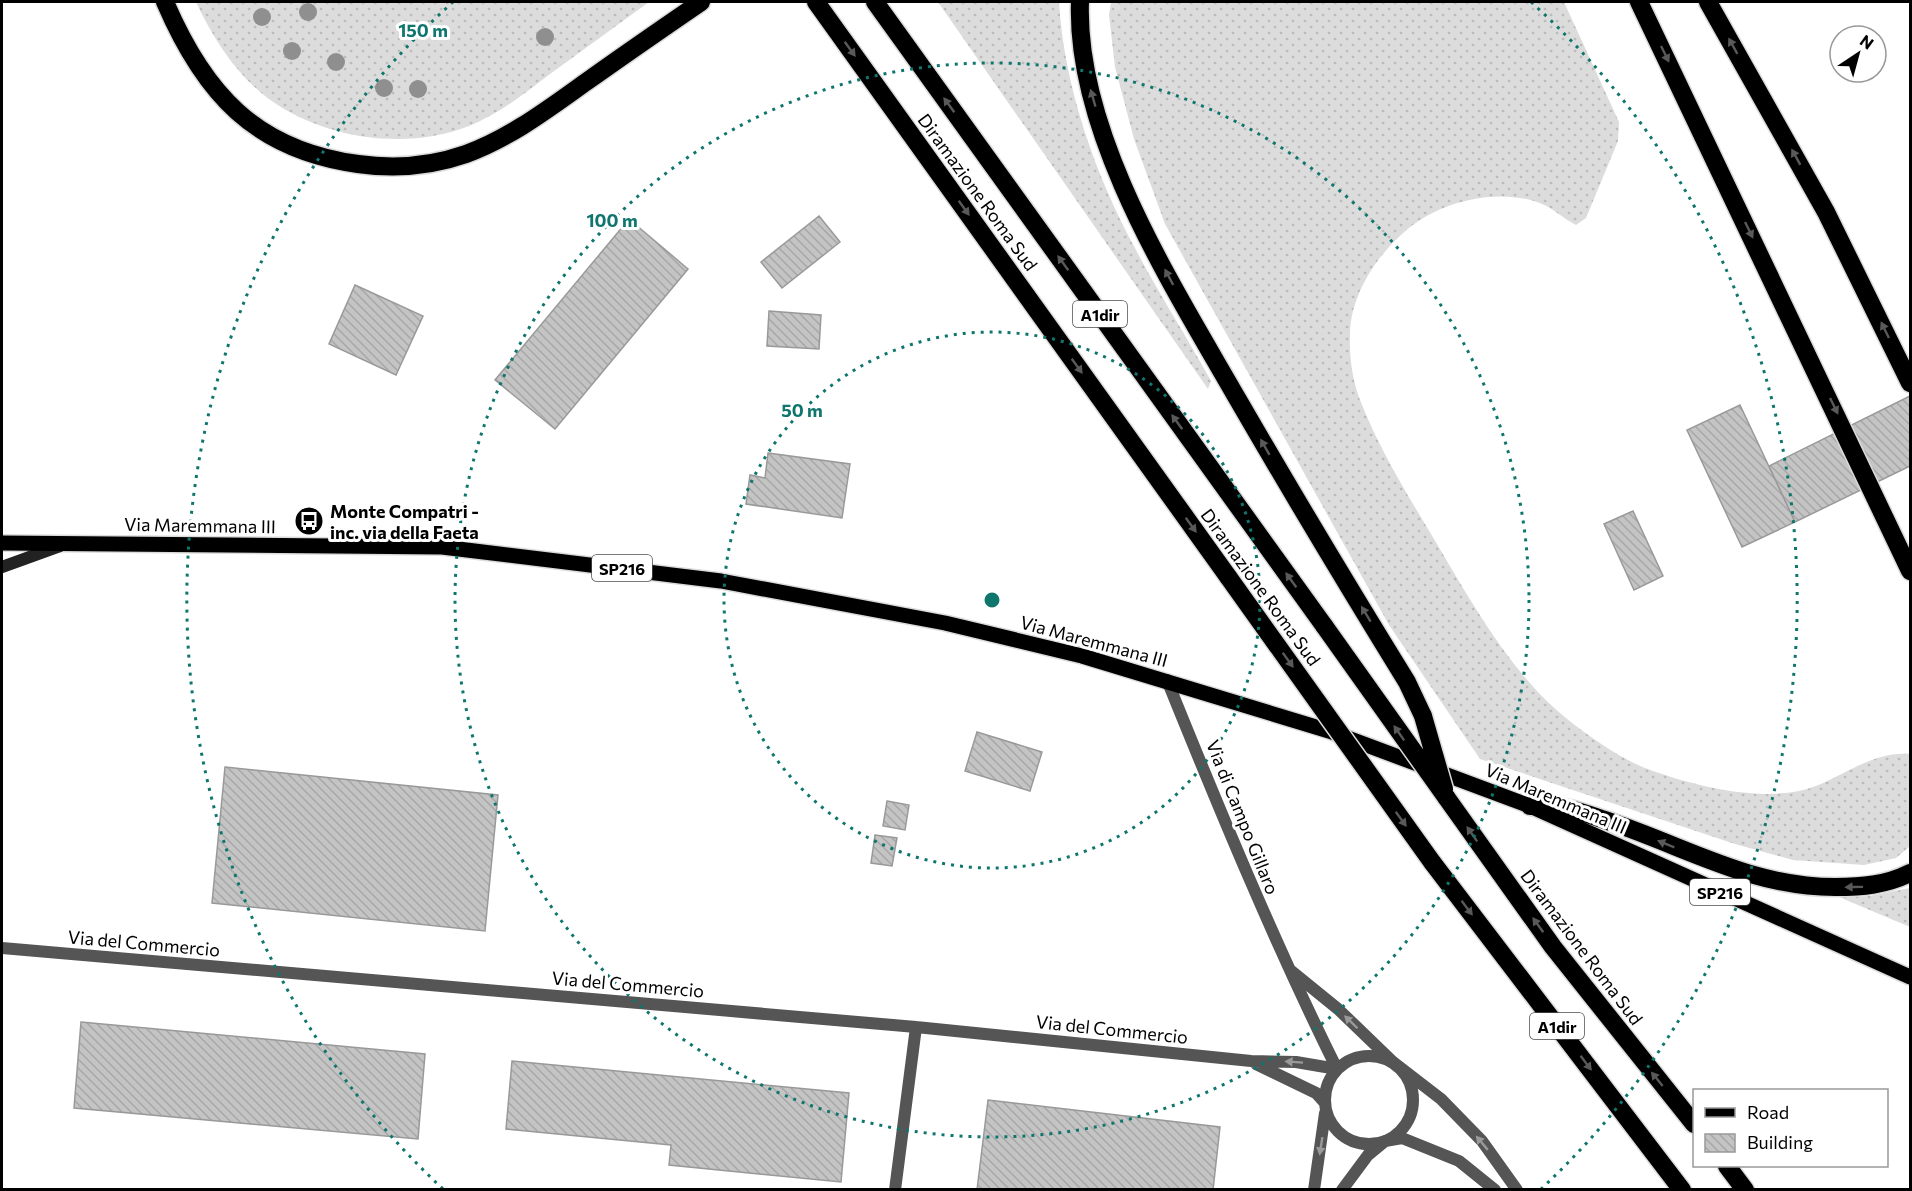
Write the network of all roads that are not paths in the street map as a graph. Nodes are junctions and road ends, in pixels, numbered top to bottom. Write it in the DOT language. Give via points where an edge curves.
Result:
graph roads {
  1 [pos="165,2"];
  2 [pos="701,2"];
  3 [pos="816,2"];
  4 [pos="875,2"];
  5 [pos="1080,2"];
  6 [pos="1639,2"];
  7 [pos="1708,2"];
  8 [pos="1911,382"];
  9 [pos="2,543"];
  10 [pos="67,543"];
  11 [pos="2,567"];
  12 [pos="1911,571"];
  13 [pos="1167,680"];
  14 [pos="1446,797"];
  15 [pos="1530,806"];
  16 [pos="1911,873"];
  17 [pos="2,948"];
  18 [pos="1287,968"];
  19 [pos="1911,977"];
  20 [pos="916,1027"];
  21 [pos="1251,1061"];
  22 [pos="1393,1062"];
  23 [pos="1337,1069"];
  24 [pos="1325,1103"];
  25 [pos="1693,1122"];
  26 [pos="1385,1141"];
  27 [pos="1728,1167"];
  28 [pos="895,1190"];
  29 [pos="1314,1190"];
  30 [pos="1342,1190"];
  31 [pos="1495,1190"];
  32 [pos="1517,1190"];
  33 [pos="1682,1190"];
  34 [pos="1746,1190"];
  1 -- 2 [label="highway" via="192,58 219,93 251,124 290,147 334,161 407,166 465,154 533,120"];
  3 -- 33 [label="highway, Diramazione Roma Sud / A1dir, one-way, bridge" via="1432,862"];
  14 -- 4 [label="highway, Diramazione Roma Sud / A1dir, one-way, bridge"];
  14 -- 5 [label="highway, one-way, bridge" via="1428,727 1396,664 1260,437 1134,210 1090,87"];
  6 -- 12 [label="highway, one-way"];
  8 -- 7 [label="highway, one-way" via="1820,201"];
  9 -- 10 [label="main road, Via Maremmana III / SP216"];
  10 -- 11 [label="street"];
  10 -- 13 [label="main road, Via Maremmana III / SP216" via="442,547 602,565 797,594 945,623"];
  13 -- 15 [label="main road, Via Maremmana III / SP216" via="1329,731"];
  13 -- 18 [label="street, Via di Campo Gillaro"];
  25 -- 14 [label="highway, Diramazione Roma Sud / A1dir, one-way" via="1573,972"];
  16 -- 15 [label="highway, one-way" via="1867,887 1807,887 1774,882 1556,804"];
  15 -- 19 [label="main road, Via Maremmana III / SP216"];
  17 -- 20 [label="street, Via del Commercio"];
  22 -- 18 [label="street, one-way" via="1338,1009"];
  18 -- 23 [label="street, Via di Campo Gillaro"];
  20 -- 21 [label="street, Via del Commercio"];
  20 -- 28 [label="street"];
  23 -- 21 [label="street, Via del Commercio, one-way" via="1296,1062"];
  21 -- 24 [label="street, Via del Commercio" via="1316,1093"];
  22 -- 23 [label="street" via="1359,1056"];
  22 -- 26 [label="street" via="1406,1076 1413,1106 1405,1126"];
  32 -- 22 [label="street, one-way" via="1482,1141 1441,1099"];
  23 -- 24 [label="street" via="1326,1089"];
  24 -- 26 [label="street" via="1331,1123 1341,1134 1362,1143"];
  24 -- 29 [label="street, one-way"];
  26 -- 30 [label="street" via="1368,1155"];
  26 -- 31 [label="street" via="1402,1138 1459,1161"];
  27 -- 34 [label="highway"];
}
